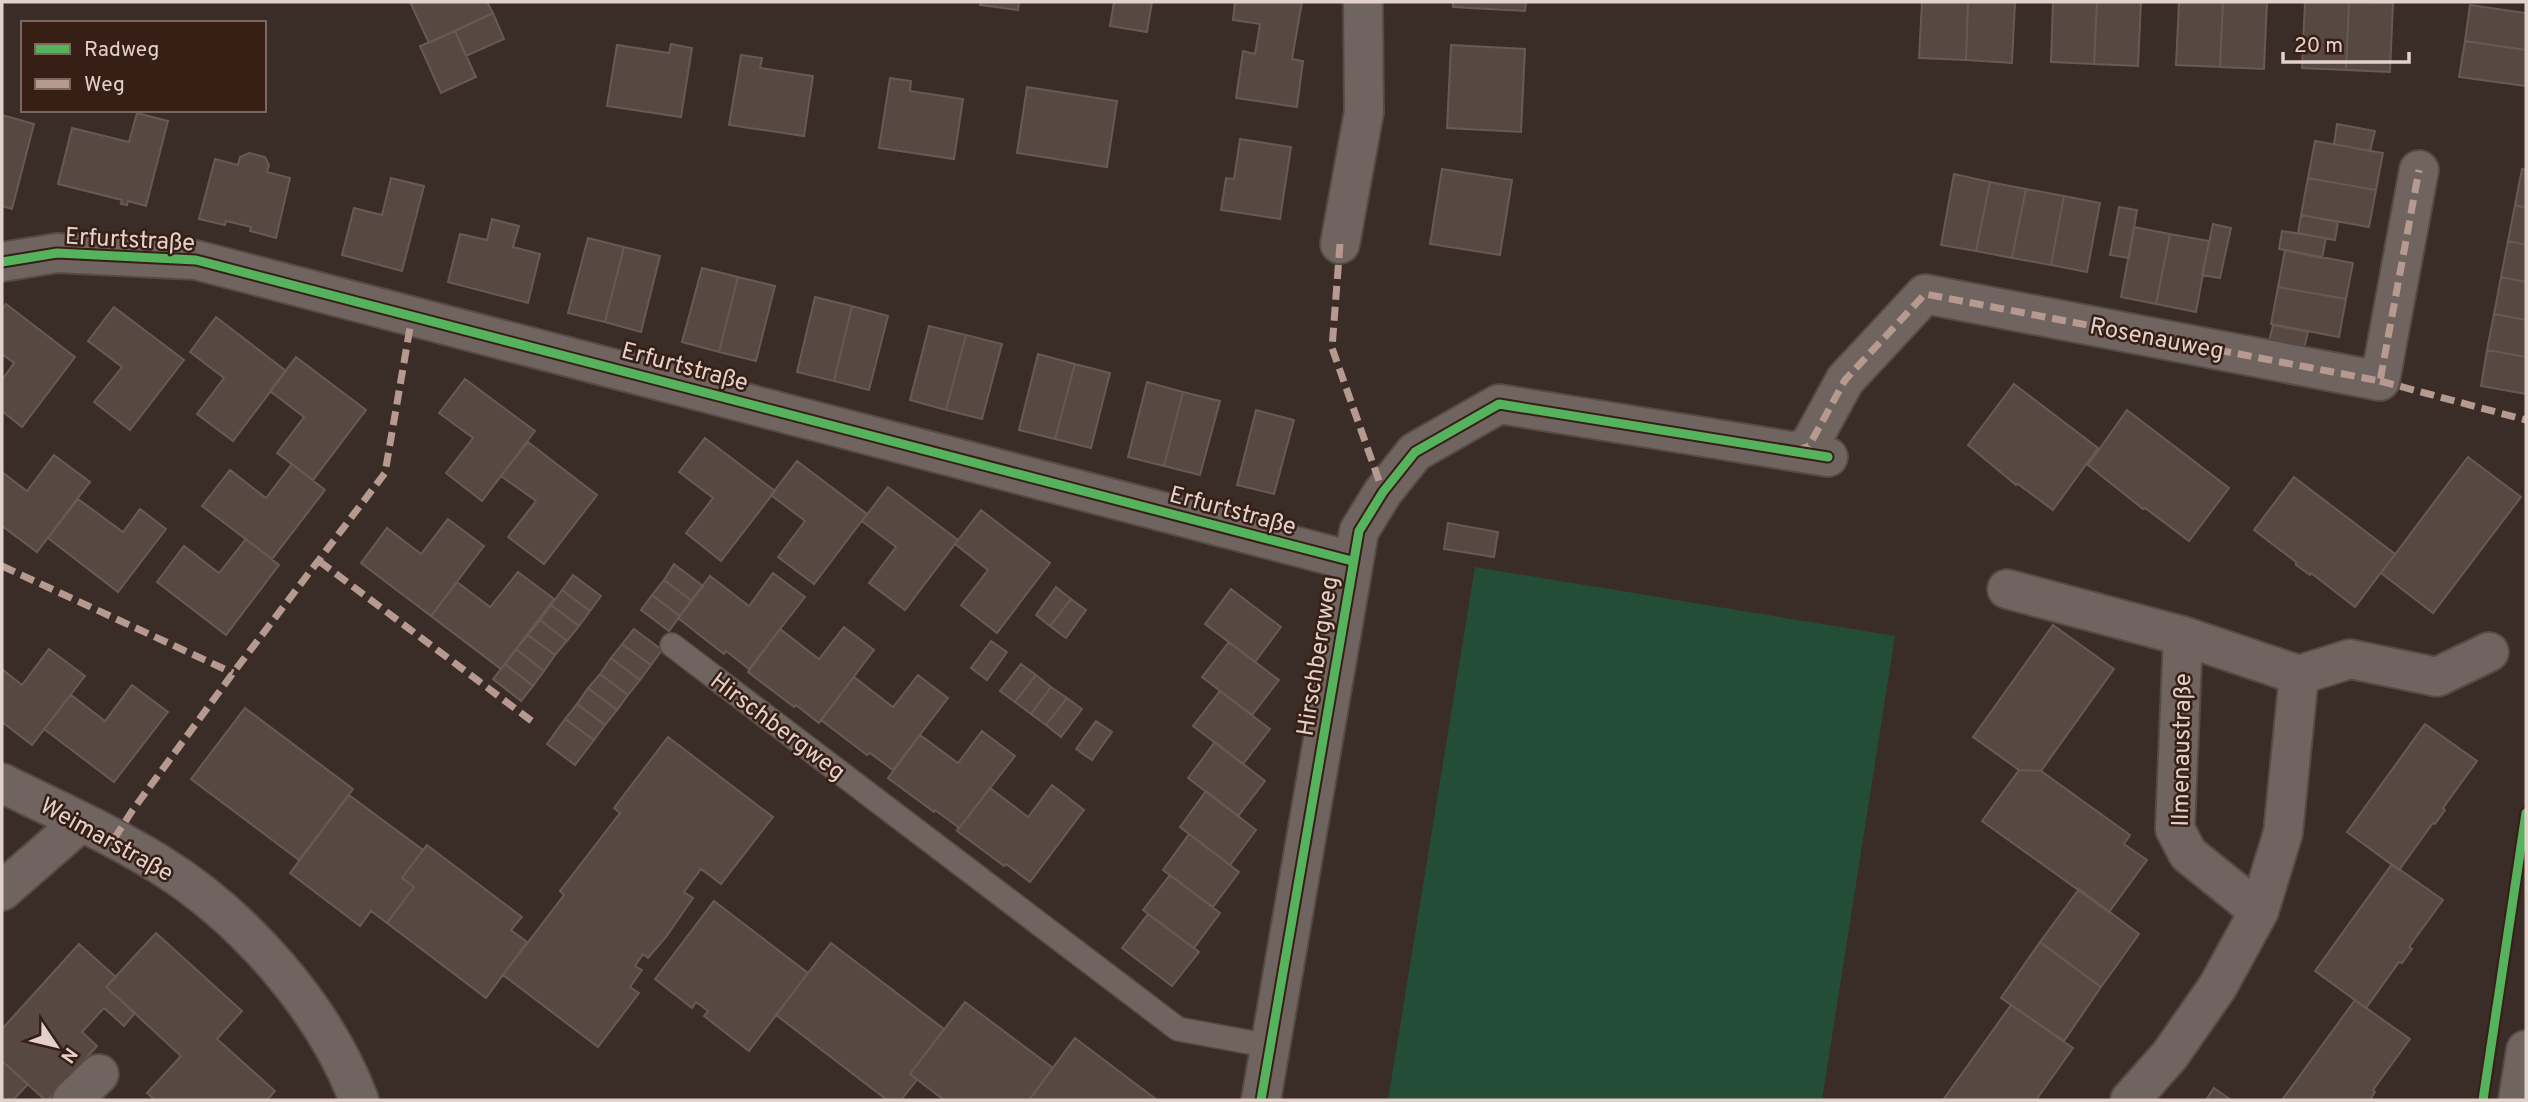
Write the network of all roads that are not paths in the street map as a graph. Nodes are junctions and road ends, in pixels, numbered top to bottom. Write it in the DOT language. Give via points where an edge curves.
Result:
graph roads {
  1 [pos="1363,2"];
  2 [pos="2419,170"];
  3 [pos="1340,244"];
  4 [pos="2,262"];
  5 [pos="1812,454"];
  6 [pos="1352,561"];
  7 [pos="2007,589"];
  8 [pos="2183,636"];
  9 [pos="672,645"];
  10 [pos="2489,652"];
  11 [pos="2300,675"];
  12 [pos="2,783"];
  13 [pos="81,822"];
  14 [pos="2,891"];
  15 [pos="2259,911"];
  16 [pos="1270,1046"];
  17 [pos="2526,1050"];
  18 [pos="359,1100"];
  19 [pos="1261,1100"];
  20 [pos="2130,1100"];
  21 [pos="2518,1100"];
  1 -- 3 [label="street" via="1364,112"];
  2 -- 5 [label="street, Rosenauweg" via="2380,382 1925,294 1845,380 1809,446"];
  4 -- 6 [label="street, Erfurtstraße" via="57,253 196,260"];
  5 -- 6 [label="street, Hirschbergweg" via="1499,404 1415,452 1359,531"];
  6 -- 16 [label="street, Hirschbergweg"];
  7 -- 8 [label="street, Ilmenaustraße"];
  8 -- 11 [label="street, Ilmenaustraße"];
  8 -- 15 [label="street, Ilmenaustraße" via="2175,829 2188,854"];
  9 -- 16 [label="lane, Hirschbergweg" via="1178,1029"];
  10 -- 11 [label="street" via="2437,677 2350,659"];
  11 -- 15 [label="street" via="2283,833"];
  12 -- 13 [label="street, Weimarstraße"];
  13 -- 14 [label="street"];
  13 -- 18 [label="street, Weimarstraße" via="159,864 247,932 280,968 317,1022"];
  15 -- 20 [label="street" via="2218,986"];
  16 -- 19 [label="street, Hirschbergweg"];
  17 -- 21 [label="street"];
}
